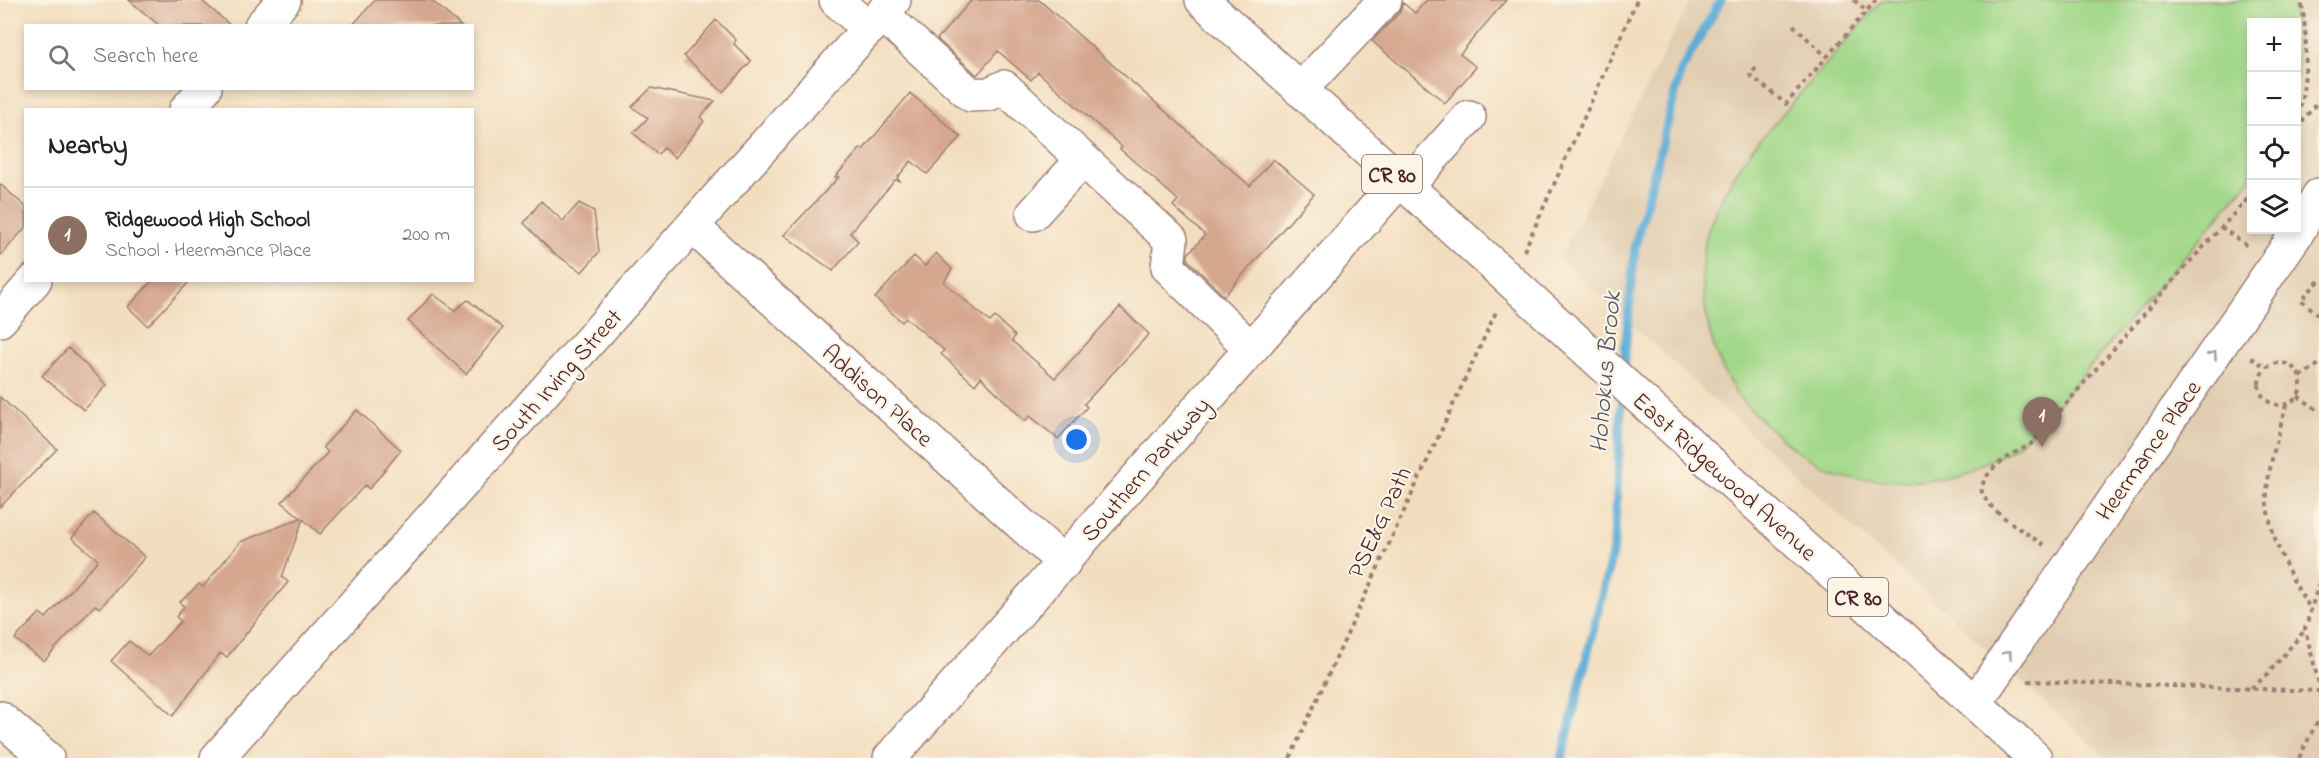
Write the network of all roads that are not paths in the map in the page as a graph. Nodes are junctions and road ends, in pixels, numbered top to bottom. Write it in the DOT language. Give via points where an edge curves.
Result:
graph roads {
  1 [pos="284,0"];
  2 [pos="836,0"];
  3 [pos="1202,0"];
  4 [pos="1385,0"];
  5 [pos="881,14"];
  6 [pos="263,24"];
  7 [pos="203,90"];
  8 [pos="1300,90"];
  9 [pos="188,108"];
  10 [pos="1469,117"];
  11 [pos="1083,159"];
  12 [pos="1403,184"];
  13 [pos="2319,195"];
  14 [pos="1033,214"];
  15 [pos="693,227"];
  16 [pos="33,282"];
  17 [pos="0,320"];
  18 [pos="1250,348"];
  19 [pos="1064,562"];
  20 [pos="1975,703"];
  21 [pos="0,718"];
  22 [pos="46,758"];
  23 [pos="217,758"];
  24 [pos="890,758"];
  25 [pos="2035,758"];
  1 -- 6 [label="street"];
  2 -- 5 [label="street"];
  3 -- 8 [label="street, East Ridgewood Avenue / CR 80"];
  4 -- 8 [label="street"];
  5 -- 11 [label="street" via="971,95 989,94 1004,87"];
  5 -- 15 [label="street, South Irving Street"];
  7 -- 9 [label="street"];
  8 -- 12 [label="street, East Ridgewood Avenue / CR 80"];
  10 -- 12 [label="street, Southern Parkway"];
  11 -- 14 [label="street"];
  11 -- 18 [label="street" via="1171,240 1168,267"];
  12 -- 18 [label="street, Southern Parkway"];
  12 -- 20 [label="street, East Ridgewood Avenue / CR 80"];
  20 -- 13 [label="street, Heermance Place, one-way" via="2297,233"];
  15 -- 19 [label="street, Addison Place"];
  15 -- 23 [label="street, South Irving Street"];
  16 -- 17 [label="street"];
  18 -- 19 [label="street, Southern Parkway"];
  19 -- 24 [label="street, Southern Parkway"];
  20 -- 25 [label="street, East Ridgewood Avenue / CR 80"];
  21 -- 22 [label="street"];
}
